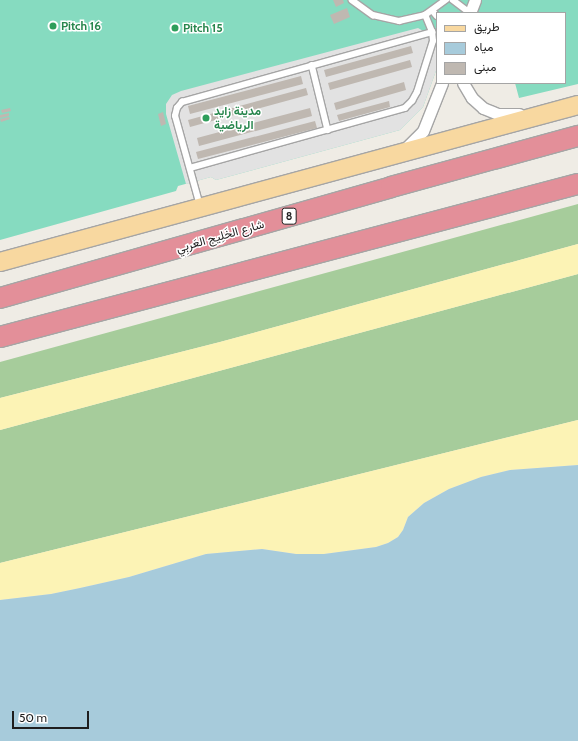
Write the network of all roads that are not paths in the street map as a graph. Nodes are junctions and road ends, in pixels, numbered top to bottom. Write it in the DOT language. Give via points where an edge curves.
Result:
graph roads {
  1 [pos="352,0"];
  2 [pos="446,0"];
  3 [pos="453,0"];
  4 [pos="475,0"];
  5 [pos="469,12"];
  6 [pos="470,12"];
  7 [pos="435,13"];
  8 [pos="425,15"];
  9 [pos="432,32"];
  10 [pos="312,65"];
  11 [pos="442,84"];
  12 [pos="464,84"];
  13 [pos="575,106"];
  14 [pos="328,130"];
  15 [pos="578,136"];
  16 [pos="398,154"];
  17 [pos="190,168"];
  18 [pos="578,184"];
  19 [pos="201,208"];
  20 [pos="0,262"];
  21 [pos="0,298"];
  22 [pos="0,337"];
  1 -- 8 [label="lane" via="365,11 385,19 408,20"];
  2 -- 7 [label="lane"];
  3 -- 5 [label="lane"];
  4 -- 6 [label="street"];
  7 -- 8 [label="lane"];
  8 -- 9 [label="lane"];
  9 -- 10 [label="lane"];
  9 -- 14 [label="lane" via="432,44 417,92 409,105 397,112"];
  10 -- 14 [label="lane"];
  10 -- 17 [label="lane" via="182,102 175,116"];
  11 -- 16 [label="street" via="423,131 412,144"];
  12 -- 13 [label="street" via="477,104 498,114 514,115 554,106"];
  13 -- 16 [label="main road"];
  14 -- 17 [label="lane"];
  15 -- 21 [label="highway, شارع الخَلِيج العَربِي / 8"];
  16 -- 19 [label="main road"];
  17 -- 19 [label="lane"];
  18 -- 22 [label="highway"];
  19 -- 20 [label="main road"];
}
